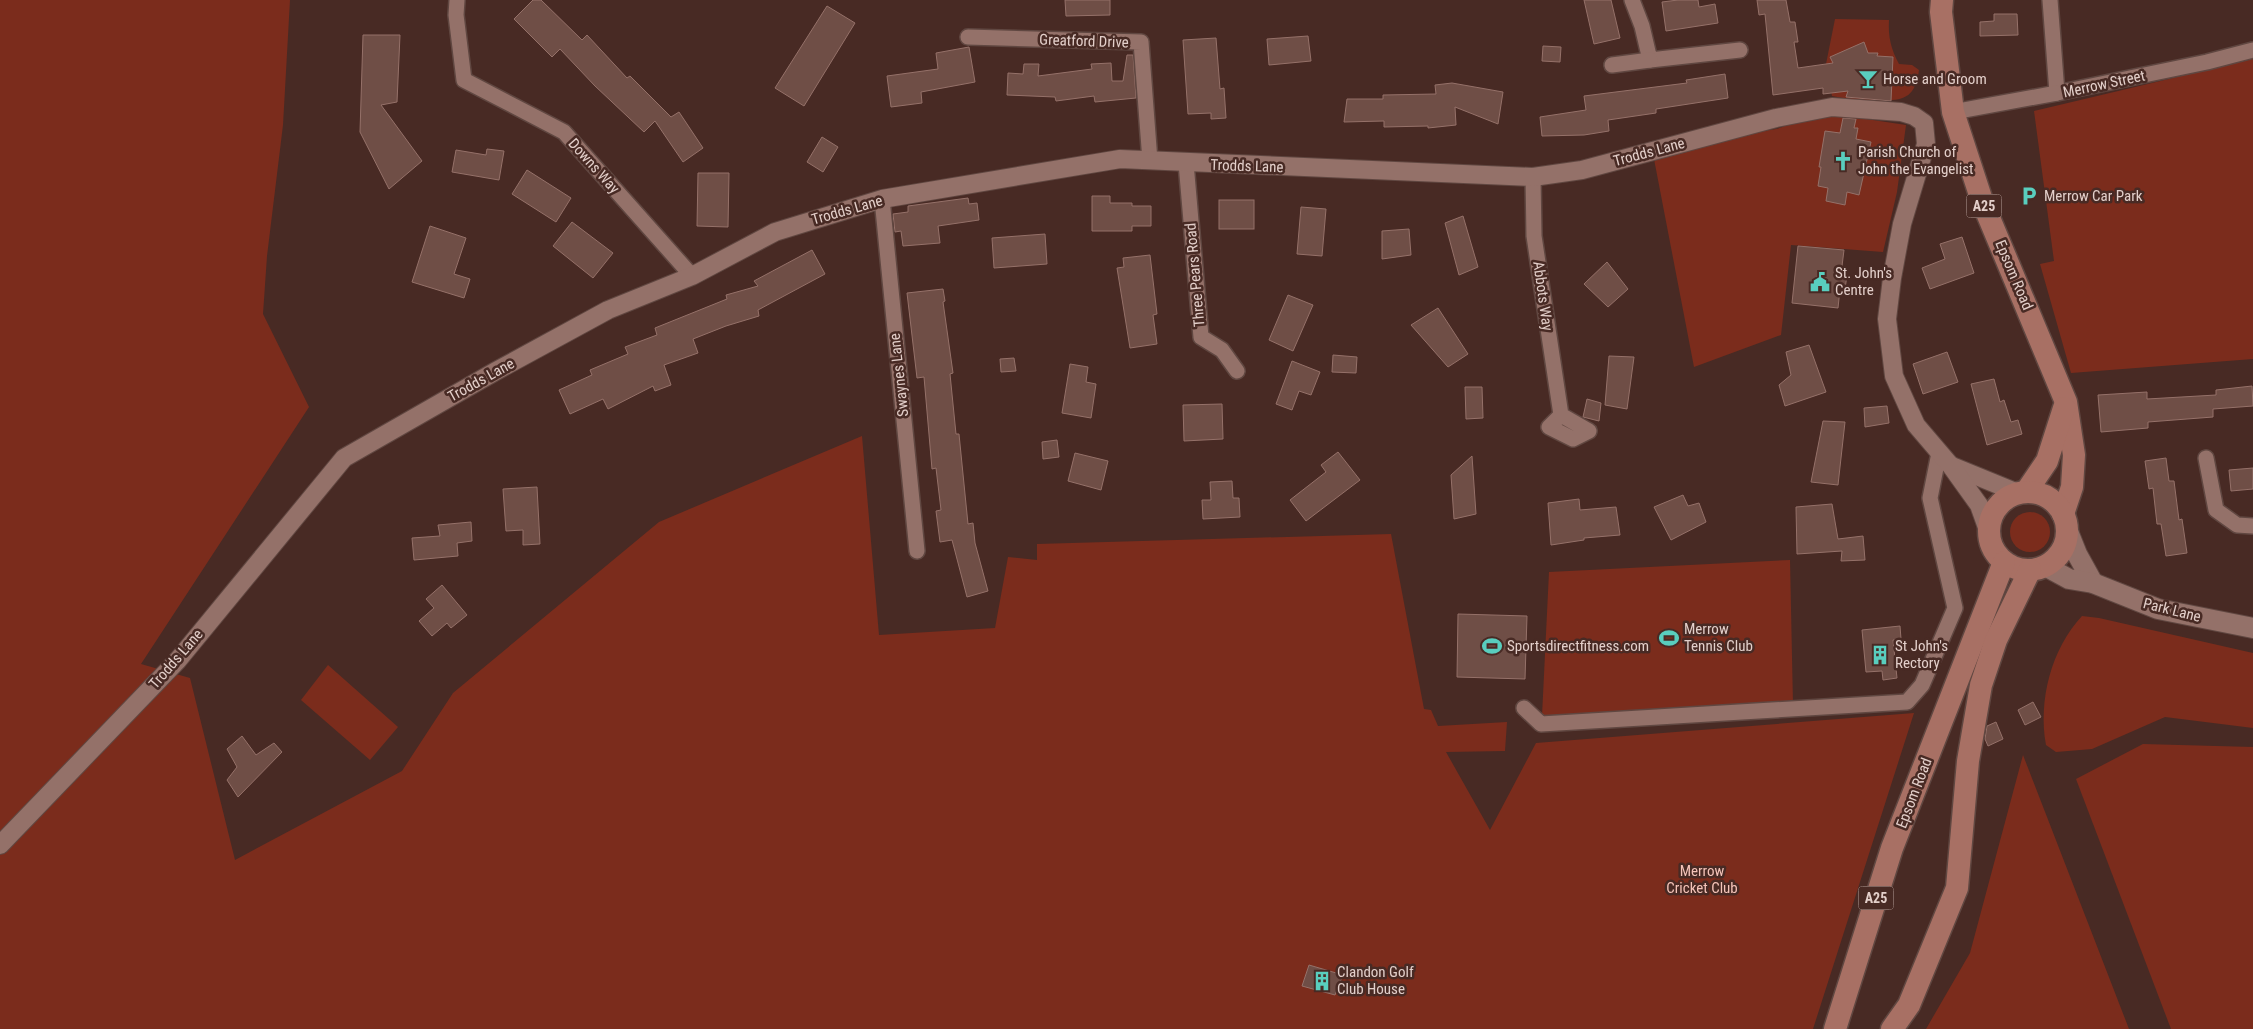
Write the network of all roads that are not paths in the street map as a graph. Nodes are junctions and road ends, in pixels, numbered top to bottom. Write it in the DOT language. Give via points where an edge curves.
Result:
graph roads {
  1 [pos="457,0"];
  2 [pos="1632,0"];
  3 [pos="1942,0"];
  4 [pos="2050,0"];
  5 [pos="968,38"];
  6 [pos="1740,50"];
  7 [pos="2253,50"];
  8 [pos="1650,60"];
  9 [pos="1612,65"];
  10 [pos="2057,94"];
  11 [pos="1953,112"];
  12 [pos="1150,161"];
  13 [pos="1186,163"];
  14 [pos="1533,177"];
  15 [pos="882,199"];
  16 [pos="692,276"];
  17 [pos="1237,371"];
  18 [pos="2066,402"];
  19 [pos="1561,415"];
  20 [pos="2206,458"];
  21 [pos="1945,459"];
  22 [pos="2022,493"];
  23 [pos="2065,522"];
  24 [pos="2253,526"];
  25 [pos="1989,533"];
  26 [pos="916,551"];
  27 [pos="2004,562"];
  28 [pos="2037,568"];
  29 [pos="2093,583"];
  30 [pos="2253,628"];
  31 [pos="1524,708"];
  32 [pos="0,845"];
  33 [pos="1835,1029"];
  34 [pos="1892,1029"];
  1 -- 16 [label="street, Downs Way" via="464,80 564,132"];
  2 -- 8 [label="street"];
  3 -- 11 [label="main road, Epsom Road / A25"];
  4 -- 10 [label="street"];
  5 -- 12 [label="street, Greatford Drive" via="1140,42"];
  6 -- 8 [label="street"];
  7 -- 10 [label="street, Merrow Street"];
  8 -- 9 [label="street"];
  10 -- 11 [label="street, Merrow Street"];
  11 -- 18 [label="main road, Epsom Road / A25" via="1982,201"];
  12 -- 13 [label="street, Trodds Lane"];
  12 -- 15 [label="street, Trodds Lane" via="1120,159"];
  13 -- 14 [label="street, Trodds Lane"];
  13 -- 17 [label="street, Three Pears Road" via="1201,337 1222,350"];
  14 -- 19 [label="street, Abbots Way" via="1534,236"];
  14 -- 21 [label="street, Trodds Lane" via="1582,170 1776,118 1832,107 1901,112 1914,116 1924,123 1926,144 1902,224 1887,319 1894,376 1916,424"];
  15 -- 16 [label="street, Trodds Lane" via="775,232"];
  15 -- 26 [label="street, Swaynes Lane"];
  16 -- 32 [label="street, Trodds Lane" via="608,310 344,458 178,660"];
  18 -- 22 [label="main road" via="2047,462"];
  18 -- 23 [label="main road, Epsom Road / A25" via="2074,455"];
  20 -- 24 [label="street" via="2216,510 2237,525"];
  21 -- 22 [label="street"];
  21 -- 25 [label="street" via="1979,505"];
  21 -- 31 [label="street" via="1930,498 1955,608 1922,685 1906,702 1541,724"];
  22 -- 23 [label="main road" via="2037,493 2048,498 2057,505"];
  22 -- 25 [label="main road" via="2006,499 1996,508 1990,520"];
  23 -- 28 [label="main road" via="2066,541 2061,551 2054,560"];
  23 -- 29 [label="main road" via="2076,554"];
  25 -- 27 [label="main road" via="1996,554"];
  27 -- 28 [label="main road" via="2021,570"];
  27 -- 33 [label="main road, Epsom Road / A25" via="1892,848"];
  28 -- 29 [label="main road, Park Lane"];
  28 -- 34 [label="main road" via="1996,640 1980,685 1968,761 1957,888 1910,1005"];
  29 -- 30 [label="main road, Park Lane" via="2158,608"];
}
